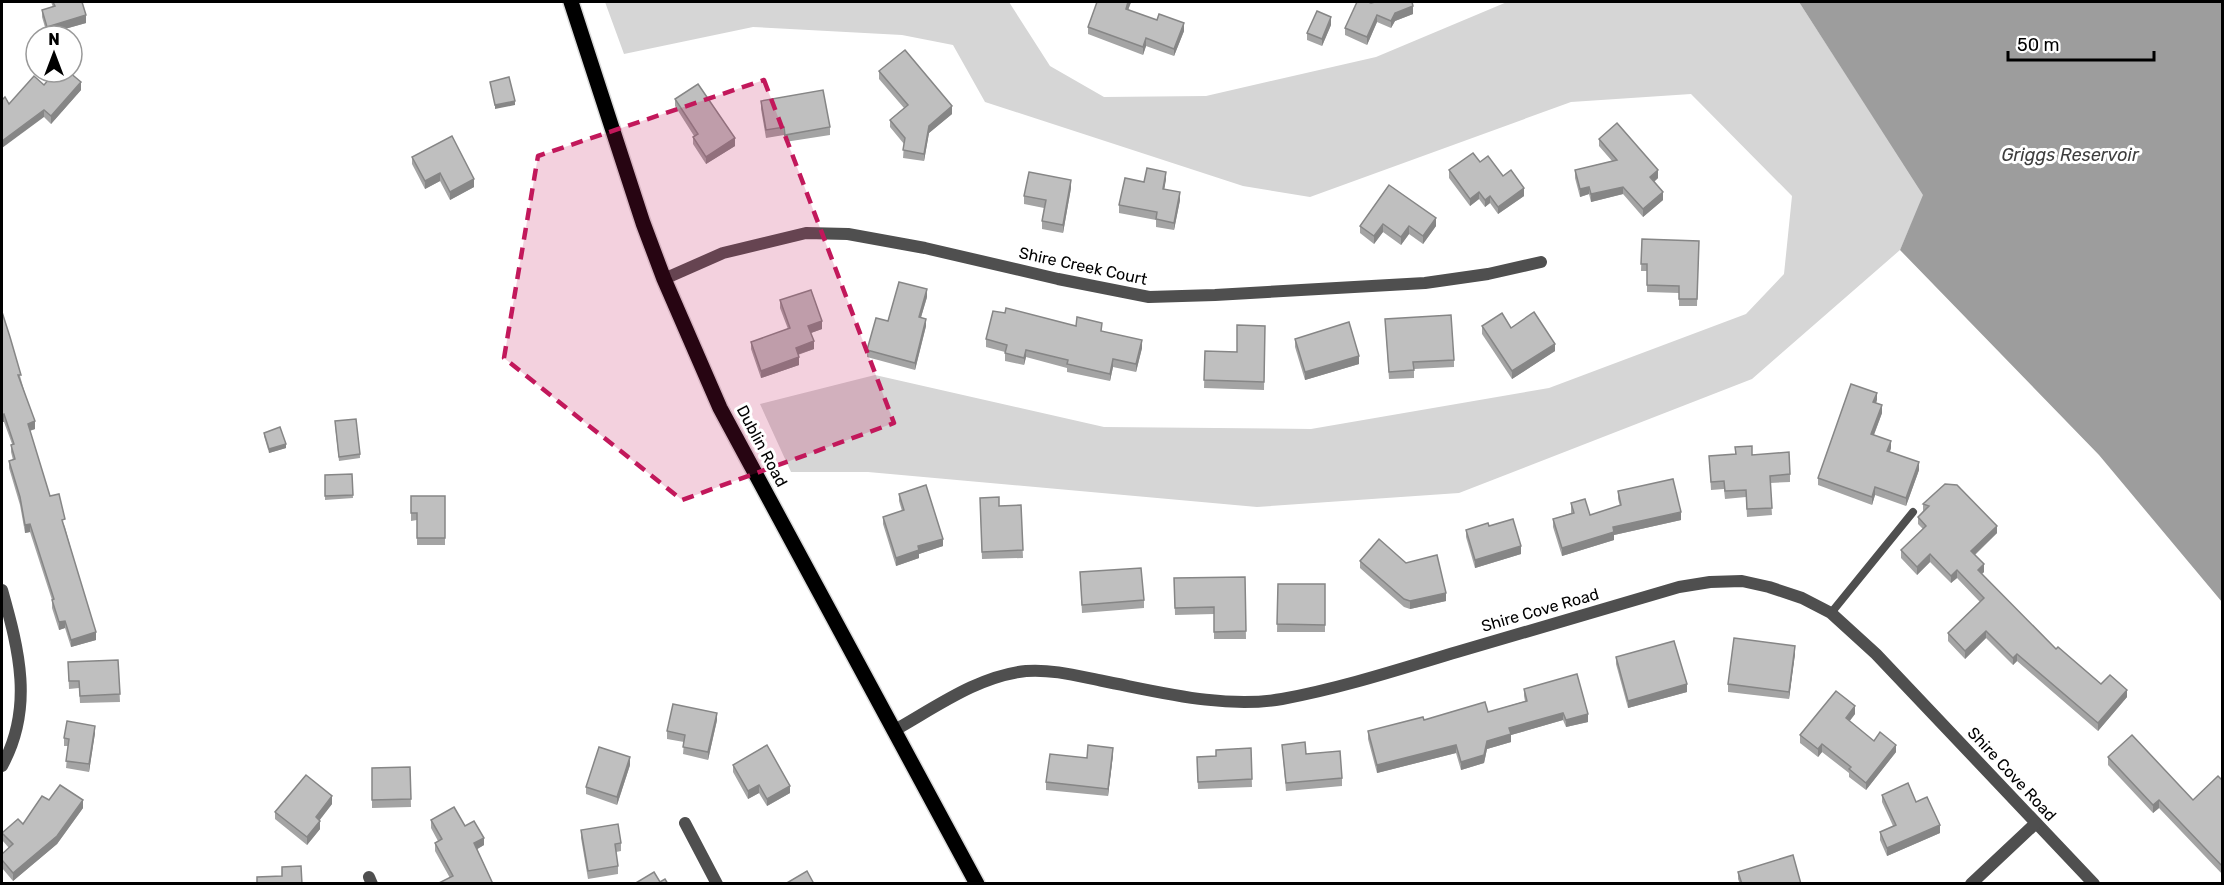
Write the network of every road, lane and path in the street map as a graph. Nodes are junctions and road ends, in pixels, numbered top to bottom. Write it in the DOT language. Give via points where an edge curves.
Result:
graph roads {
  1 [pos="571,2"];
  2 [pos="1541,262"];
  3 [pos="664,279"];
  4 [pos="1913,512"];
  5 [pos="2,590"];
  6 [pos="1831,613"];
  7 [pos="895,730"];
  8 [pos="2,766"];
  9 [pos="685,823"];
  10 [pos="2036,823"];
  11 [pos="717,884"];
  12 [pos="977,884"];
  13 [pos="1971,884"];
  14 [pos="2094,884"];
  1 -- 3 [label="main road, Dublin Road"];
  2 -- 3 [label="street, Shire Creek Court" via="1425,283 1149,297 926,248 848,234 806,233 723,253"];
  3 -- 7 [label="main road, Dublin Road" via="720,408"];
  4 -- 6 [label="lane"];
  5 -- 8 [label="street" via="21,675 14,736"];
  6 -- 7 [label="street, Shire Cove Road" via="1769,587 1742,581 1710,582 1679,587 1362,681 1281,699 1209,699 1058,672 1027,671 968,689"];
  6 -- 10 [label="street, Shire Cove Road" via="1876,654"];
  7 -- 12 [label="main road, Dublin Road"];
  9 -- 11 [label="street"];
  10 -- 13 [label="street"];
  10 -- 14 [label="street, Shire Cove Road"];
}
